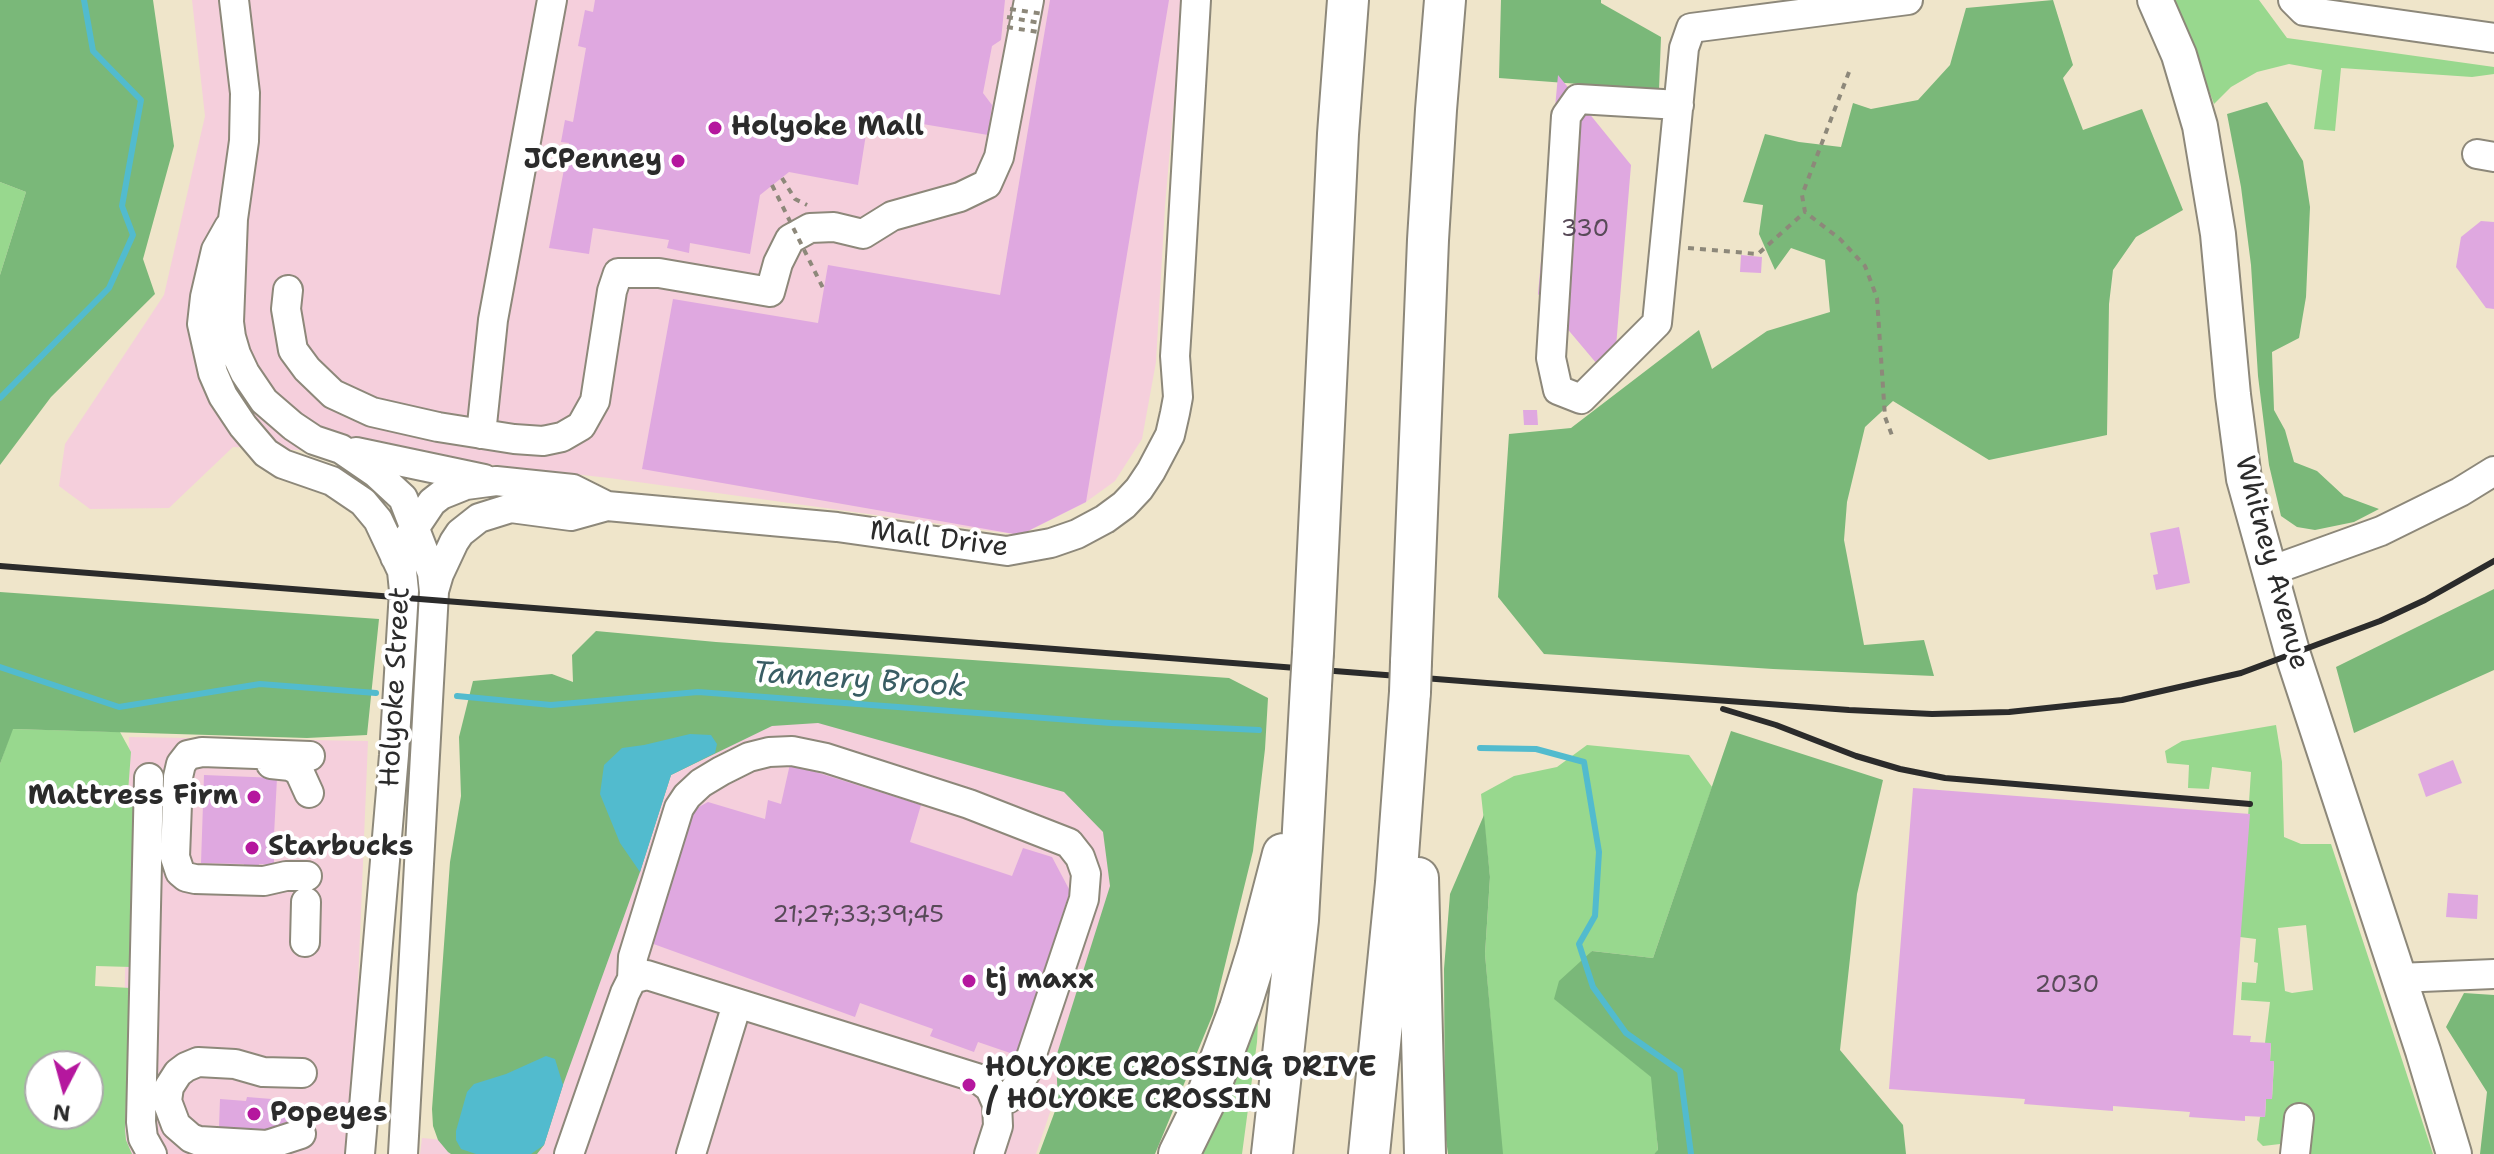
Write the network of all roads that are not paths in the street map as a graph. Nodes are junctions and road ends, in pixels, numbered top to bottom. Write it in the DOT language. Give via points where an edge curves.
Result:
graph roads {
  1 [pos="234,0"];
  2 [pos="552,0"];
  3 [pos="1196,0"];
  4 [pos="1348,0"];
  5 [pos="1445,0"];
  6 [pos="1908,0"];
  7 [pos="2155,0"];
  8 [pos="2293,0"];
  9 [pos="1026,13"];
  10 [pos="2494,38"];
  11 [pos="1679,105"];
  12 [pos="233,219"];
  13 [pos="288,290"];
  14 [pos="481,434"];
  15 [pos="341,449"];
  16 [pos="2494,471"];
  17 [pos="496,481"];
  18 [pos="607,506"];
  19 [pos="511,508"];
  20 [pos="378,520"];
  21 [pos="416,527"];
  22 [pos="395,557"];
  23 [pos="2270,571"];
  24 [pos="434,592"];
  25 [pos="1410,687"];
  26 [pos="1309,725"];
  27 [pos="310,756"];
  28 [pos="149,778"];
  29 [pos="309,793"];
  30 [pos="300,885"];
  31 [pos="305,942"];
  32 [pos="2494,974"];
  33 [pos="2398,978"];
  34 [pos="632,979"];
  35 [pos="737,1004"];
  36 [pos="302,1078"];
  37 [pos="997,1104"];
  38 [pos="2299,1118"];
  39 [pos="291,1137"];
  40 [pos="152,1154"];
  41 [pos="360,1154"];
  42 [pos="403,1154"];
  43 [pos="569,1154"];
  44 [pos="691,1154"];
  45 [pos="989,1154"];
  46 [pos="1179,1154"];
  47 [pos="1272,1154"];
  48 [pos="1369,1154"];
  49 [pos="1425,1154"];
  50 [pos="2295,1154"];
  51 [pos="2454,1154"];
  1 -- 12 [label="street, Holyoke Street" via="245,93"];
  2 -- 14 [label="street" via="493,320"];
  3 -- 18 [label="street, Mall Drive" via="1175,356 1178,397 1170,435 1124,505 1077,534 1007,551 837,527"];
  4 -- 26 [label="highway"];
  5 -- 25 [label="highway" via="1428,240"];
  6 -- 11 [label="street" via="1691,28"];
  7 -- 23 [label="main road, Whitney Avenue" via="2179,55 2200,126 2218,234 2244,479"];
  8 -- 10 [label="street" via="2304,11"];
  9 -- 14 [label="street" via="999,157 987,184 892,216 863,234 810,228 790,239 770,292 659,273 618,273 595,401 581,426 543,441"];
  11 -- 11 [label="street" via="1657,323 1581,399 1558,390 1551,358 1566,116 1578,99"];
  12 -- 15 [label="street, Holyoke Street" via="229,322 236,354 253,386 276,412 314,440"];
  12 -- 20 [label="street, Holyoke Street" via="216,250 202,324 223,396 266,453 351,492"];
  13 -- 14 [label="street" via="293,350 333,394 372,412"];
  15 -- 17 [label="street"];
  15 -- 21 [label="street, Holyoke Street" via="395,489"];
  16 -- 23 [label="street" via="2381,531"];
  17 -- 18 [label="street, Mall Drive" via="573,489"];
  17 -- 21 [label="street, Mall Drive" via="441,495"];
  18 -- 19 [label="street, Mall Drive" via="571,516"];
  19 -- 21 [label="street" via="468,508"];
  19 -- 24 [label="street, Mall Drive" via="479,518 460,533"];
  20 -- 21 [label="street"];
  20 -- 22 [label="street, Holyoke Street"];
  21 -- 22 [label="street, Mall Drive"];
  21 -- 24 [label="street, Holyoke Street"];
  22 -- 41 [label="street, Holyoke Street" via="404,591 399,682"];
  23 -- 33 [label="main road, Whitney Avenue"];
  24 -- 42 [label="street, Holyoke Street"];
  25 -- 48 [label="highway"];
  25 -- 49 [label="highway"];
  26 -- 46 [label="highway" via="1258,950 1218,1069"];
  26 -- 47 [label="highway" via="1298,920"];
  27 -- 30 [label="street" via="195,753 179,770 175,857 180,872 195,879"];
  28 -- 40 [label="street" via="141,1122"];
  29 -- 30 [label="street" via="299,771 285,765 199,763 189,778 187,850 194,865 267,871"];
  30 -- 31 [label="street"];
  32 -- 33 [label="street"];
  33 -- 51 [label="main road, Whitney Avenue"];
  34 -- 35 [label="street" via="647,975"];
  34 -- 37 [label="street" via="633,957 679,808 694,789 721,771 749,757 792,751 969,804 1069,843 1086,874 1084,899 1026,1072 1009,1098"];
  34 -- 43 [label="street"];
  35 -- 37 [label="street" via="977,1078 990,1088"];
  35 -- 44 [label="street"];
  36 -- 39 [label="street" via="198,1062 178,1073 169,1087 171,1116 191,1138 267,1145"];
  37 -- 45 [label="street" via="998,1126"];
  38 -- 50 [label="street"];
}
